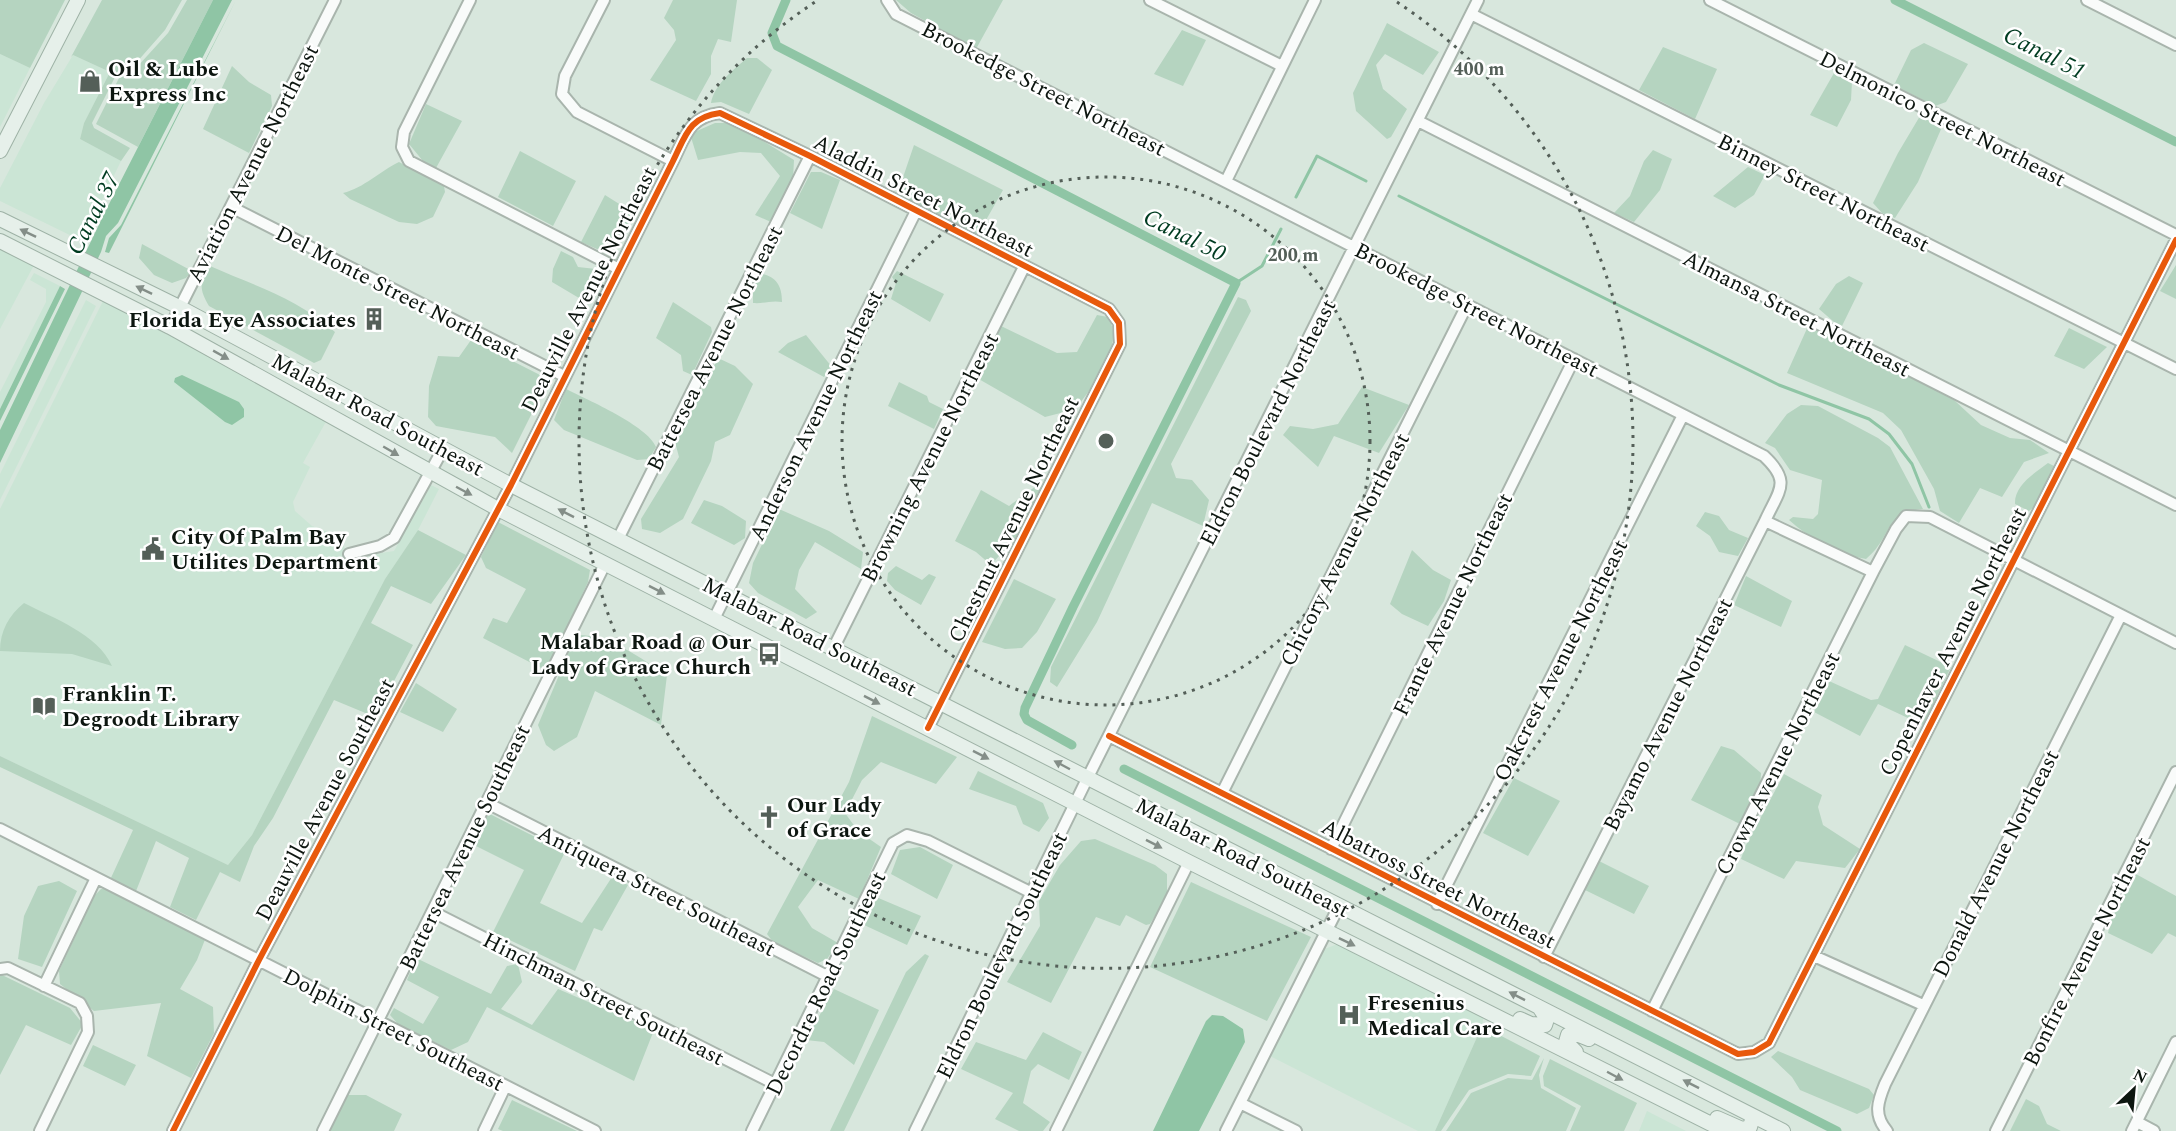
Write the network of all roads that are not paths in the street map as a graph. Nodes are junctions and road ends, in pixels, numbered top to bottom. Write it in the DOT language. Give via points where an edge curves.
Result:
graph roads {
  1 [pos="78,0"];
  2 [pos="335,0"];
  3 [pos="470,0"];
  4 [pos="604,0"];
  5 [pos="1150,0"];
  6 [pos="1316,0"];
  7 [pos="1479,0"];
  8 [pos="1710,0"];
  9 [pos="2087,0"];
  10 [pos="887,1"];
  11 [pos="1472,14"];
  12 [pos="2176,45"];
  13 [pos="1282,66"];
  14 [pos="705,115"];
  15 [pos="1418,121"];
  16 [pos="0,152"];
  17 [pos="810,156"];
  18 [pos="673,160"];
  19 [pos="1226,181"];
  20 [pos="231,207"];
  21 [pos="916,211"];
  22 [pos="0,219"];
  23 [pos="2176,235"];
  24 [pos="2176,240"];
  25 [pos="0,241"];
  26 [pos="1355,247"];
  27 [pos="1024,267"];
  28 [pos="619,269"];
  29 [pos="1467,305"];
  30 [pos="179,308"];
  31 [pos="1119,323"];
  32 [pos="170,327"];
  33 [pos="2123,343"];
  34 [pos="1574,359"];
  35 [pos="2176,369"];
  36 [pos="564,376"];
  37 [pos="1683,415"];
  38 [pos="443,449"];
  39 [pos="2068,450"];
  40 [pos="1779,469"];
  41 [pos="430,472"];
  42 [pos="511,485"];
  43 [pos="2176,505"];
  44 [pos="498,509"];
  45 [pos="1765,521"];
  46 [pos="618,539"];
  47 [pos="349,554"];
  48 [pos="2013,560"];
  49 [pos="605,564"];
  50 [pos="1873,572"];
  51 [pos="727,594"];
  52 [pos="2121,615"];
  53 [pos="714,619"];
  54 [pos="2176,643"];
  55 [pos="834,647"];
  56 [pos="941,702"];
  57 [pos="928,728"];
  58 [pos="1109,736"];
  59 [pos="2176,772"];
  60 [pos="1087,779"];
  61 [pos="1222,793"];
  62 [pos="487,803"];
  63 [pos="1075,803"];
  64 [pos="0,829"];
  65 [pos="1330,849"];
  66 [pos="1189,862"];
  67 [pos="96,878"];
  68 [pos="1032,893"];
  69 [pos="1437,904"];
  70 [pos="1339,906"];
  71 [pos="433,912"];
  72 [pos="1326,931"];
  73 [pos="1814,956"];
  74 [pos="1544,957"];
  75 [pos="260,960"];
  76 [pos="0,969"];
  77 [pos="827,976"];
  78 [pos="44,986"];
  79 [pos="1446,991"];
  80 [pos="1923,1005"];
  81 [pos="1539,1007"];
  82 [pos="1652,1011"];
  83 [pos="378,1020"];
  84 [pos="2176,1042"];
  85 [pos="1754,1052"];
  86 [pos="1583,1059"];
  87 [pos="1662,1069"];
  88 [pos="775,1084"];
  89 [pos="506,1087"];
  90 [pos="1649,1093"];
  91 [pos="1240,1103"];
  92 [pos="1751,1121"];
  93 [pos="2134,1127"];
  94 [pos="40,1131"];
  95 [pos="173,1131"];
  96 [pos="323,1131"];
  97 [pos="484,1131"];
  98 [pos="595,1131"];
  99 [pos="752,1131"];
  100 [pos="915,1131"];
  101 [pos="1056,1131"];
  102 [pos="1226,1131"];
  103 [pos="1296,1131"];
  104 [pos="1725,1131"];
  105 [pos="1783,1131"];
  106 [pos="1887,1131"];
  107 [pos="1996,1131"];
  108 [pos="2154,1131"];
  1 -- 16 [label="main road"];
  2 -- 20 [label="street, Aviation Avenue Northeast"];
  3 -- 28 [label="street" via="404,132 402,147 409,161"];
  4 -- 18 [label="street" via="565,76 562,94 577,112"];
  5 -- 13 [label="street"];
  6 -- 13 [label="street"];
  7 -- 11 [label="street, Eldron Boulevard Northeast"];
  8 -- 23 [label="street, Delmonico Street Northeast"];
  9 -- 12 [label="street"];
  10 -- 19 [label="street, Brookedge Street Northeast" via="896,14"];
  11 -- 15 [label="street, Eldron Boulevard Northeast"];
  11 -- 33 [label="street, Binney Street Northeast"];
  13 -- 19 [label="street"];
  14 -- 17 [label="street, Aladdin Street Northeast" via="720,113"];
  14 -- 18 [label="street, Deauville Avenue Northeast" via="694,122"];
  15 -- 26 [label="street, Eldron Boulevard Northeast"];
  15 -- 39 [label="street, Almansa Street Northeast"];
  17 -- 21 [label="street, Aladdin Street Northeast"];
  17 -- 46 [label="street, Battersea Avenue Northeast"];
  18 -- 28 [label="street, Deauville Avenue Northeast"];
  19 -- 26 [label="street, Brookedge Street Northeast"];
  20 -- 30 [label="street, Aviation Avenue Northeast"];
  20 -- 36 [label="street, Del Monte Street Northeast"];
  21 -- 27 [label="street, Aladdin Street Northeast"];
  21 -- 51 [label="street, Anderson Avenue Northeast"];
  30 -- 22 [label="main road, Malabar Road Southeast, one-way"];
  24 -- 33 [label="street, Copenhaver Avenue Northeast"];
  25 -- 32 [label="main road, Malabar Road Southeast"];
  26 -- 29 [label="street, Brookedge Street Northeast"];
  26 -- 58 [label="street, Eldron Boulevard Northeast"];
  27 -- 31 [label="street, Aladdin Street Northeast" via="1109,309"];
  27 -- 55 [label="street, Browning Avenue Northeast"];
  28 -- 36 [label="street, Deauville Avenue Northeast"];
  29 -- 34 [label="street, Brookedge Street Northeast"];
  29 -- 61 [label="street, Chicory Avenue Northeast"];
  30 -- 32 [label="street, Aviation Avenue Northeast"];
  30 -- 38 [label="main road, Malabar Road Southeast"];
  31 -- 56 [label="street, Chestnut Avenue Northeast" via="1120,344"];
  32 -- 41 [label="main road, Malabar Road Southeast, one-way"];
  33 -- 35 [label="street, Binney Street Northeast"];
  33 -- 39 [label="street, Copenhaver Avenue Northeast"];
  34 -- 37 [label="street, Brookedge Street Northeast"];
  34 -- 65 [label="street, Frante Avenue Northeast"];
  36 -- 42 [label="street, Deauville Avenue Northeast"];
  37 -- 40 [label="street, Brookedge Street Northeast" via="1764,456"];
  37 -- 69 [label="street, Oakcrest Avenue Northeast"];
  38 -- 41 [label="street"];
  38 -- 42 [label="main road, Malabar Road Southeast"];
  39 -- 43 [label="street, Almansa Street Northeast"];
  39 -- 48 [label="street, Copenhaver Avenue Northeast"];
  40 -- 45 [label="street, Bayamo Avenue Northeast" via="1782,485"];
  41 -- 44 [label="main road, Malabar Road Southeast, one-way"];
  41 -- 47 [label="street" via="394,538"];
  42 -- 44 [label="street, Deauville Avenue Southeast"];
  46 -- 42 [label="main road, Malabar Road Southeast, one-way"];
  44 -- 49 [label="main road, Malabar Road Southeast"];
  44 -- 75 [label="street, Deauville Avenue Southeast"];
  45 -- 50 [label="street"];
  45 -- 74 [label="street, Bayamo Avenue Northeast"];
  46 -- 51 [label="main road, Malabar Road Southeast"];
  48 -- 50 [label="street, Crown Avenue Northeast" via="1930,517 1906,516"];
  48 -- 52 [label="street"];
  48 -- 73 [label="street, Copenhaver Avenue Northeast"];
  49 -- 53 [label="main road, Malabar Road Southeast, one-way"];
  49 -- 62 [label="street, Battersea Avenue Southeast"];
  50 -- 82 [label="street, Crown Avenue Northeast"];
  51 -- 53 [label="street, Anderson Avenue Northeast"];
  51 -- 55 [label="main road, Malabar Road Southeast"];
  52 -- 54 [label="street"];
  52 -- 80 [label="street, Donald Avenue Northeast"];
  53 -- 57 [label="main road, Malabar Road Southeast, one-way"];
  55 -- 56 [label="main road, Malabar Road Southeast"];
  56 -- 57 [label="street, Chestnut Avenue Northeast"];
  60 -- 56 [label="main road, Malabar Road Southeast, one-way"];
  57 -- 63 [label="main road, Malabar Road Southeast, one-way"];
  58 -- 60 [label="street, Eldron Boulevard Northeast"];
  58 -- 61 [label="street, Albatross Street Northeast"];
  59 -- 107 [label="street, Bonfire Avenue Northeast"];
  60 -- 63 [label="street, Eldron Boulevard Southeast"];
  60 -- 70 [label="main road, Malabar Road Southeast"];
  61 -- 65 [label="street, Albatross Street Northeast"];
  62 -- 71 [label="street, Battersea Avenue Southeast"];
  62 -- 77 [label="street, Antiquera Street Southeast"];
  63 -- 66 [label="main road, Malabar Road Southeast, one-way"];
  63 -- 68 [label="street, Eldron Boulevard Southeast"];
  64 -- 67 [label="street, Dolphin Street Southeast"];
  65 -- 69 [label="street, Albatross Street Northeast"];
  66 -- 72 [label="main road, Malabar Road Southeast"];
  66 -- 101 [label="street"];
  67 -- 75 [label="street, Dolphin Street Southeast"];
  67 -- 78 [label="street"];
  68 -- 77 [label="street, Decordre Road Southeast" via="928,840 907,835 893,843"];
  68 -- 100 [label="street, Eldron Boulevard Southeast"];
  69 -- 74 [label="street, Albatross Street Northeast"];
  70 -- 72 [label="street"];
  81 -- 70 [label="main road, Malabar Road Southeast, one-way"];
  71 -- 83 [label="street, Battersea Avenue Southeast"];
  71 -- 88 [label="street, Hinchman Street Southeast"];
  72 -- 79 [label="main road, Malabar Road Southeast, one-way"];
  72 -- 91 [label="street"];
  73 -- 80 [label="street"];
  73 -- 85 [label="street, Copenhaver Avenue Northeast" via="1769,1043"];
  74 -- 82 [label="street, Albatross Street Northeast"];
  75 -- 83 [label="street, Dolphin Street Southeast"];
  75 -- 95 [label="street, Deauville Avenue Southeast"];
  76 -- 78 [label="street" via="8,968"];
  77 -- 88 [label="street, Decordre Road Southeast"];
  78 -- 94 [label="street" via="80,1004 87,1016 88,1032"];
  79 -- 81 [label="main road" via="1471,994 1540,1026 1547,1019"];
  79 -- 86 [label="main road, Malabar Road Southeast"];
  80 -- 106 [label="street, Donald Avenue Northeast" via="1878,1100 1878,1114"];
  81 -- 87 [label="main road, Malabar Road Southeast"];
  82 -- 85 [label="street, Albatross Street Northeast" via="1738,1054"];
  83 -- 89 [label="street, Dolphin Street Southeast"];
  83 -- 96 [label="street, Battersea Avenue Southeast"];
  84 -- 93 [label="street"];
  86 -- 87 [label="main road" via="1566,1042 1568,1035 1579,1035 1642,1066"];
  86 -- 90 [label="main road, Malabar Road Southeast, one-way"];
  92 -- 87 [label="main road, Malabar Road Southeast, one-way"];
  88 -- 99 [label="street, Decordre Road Southeast"];
  89 -- 97 [label="street"];
  89 -- 98 [label="street, Dolphin Street Southeast"];
  90 -- 92 [label="main road" via="1675,1097 1742,1130 1750,1127"];
  90 -- 104 [label="main road, Malabar Road Southeast"];
  91 -- 102 [label="street"];
  91 -- 103 [label="street"];
  92 -- 105 [label="main road, Malabar Road Southeast"];
  93 -- 108 [label="street"];
}
